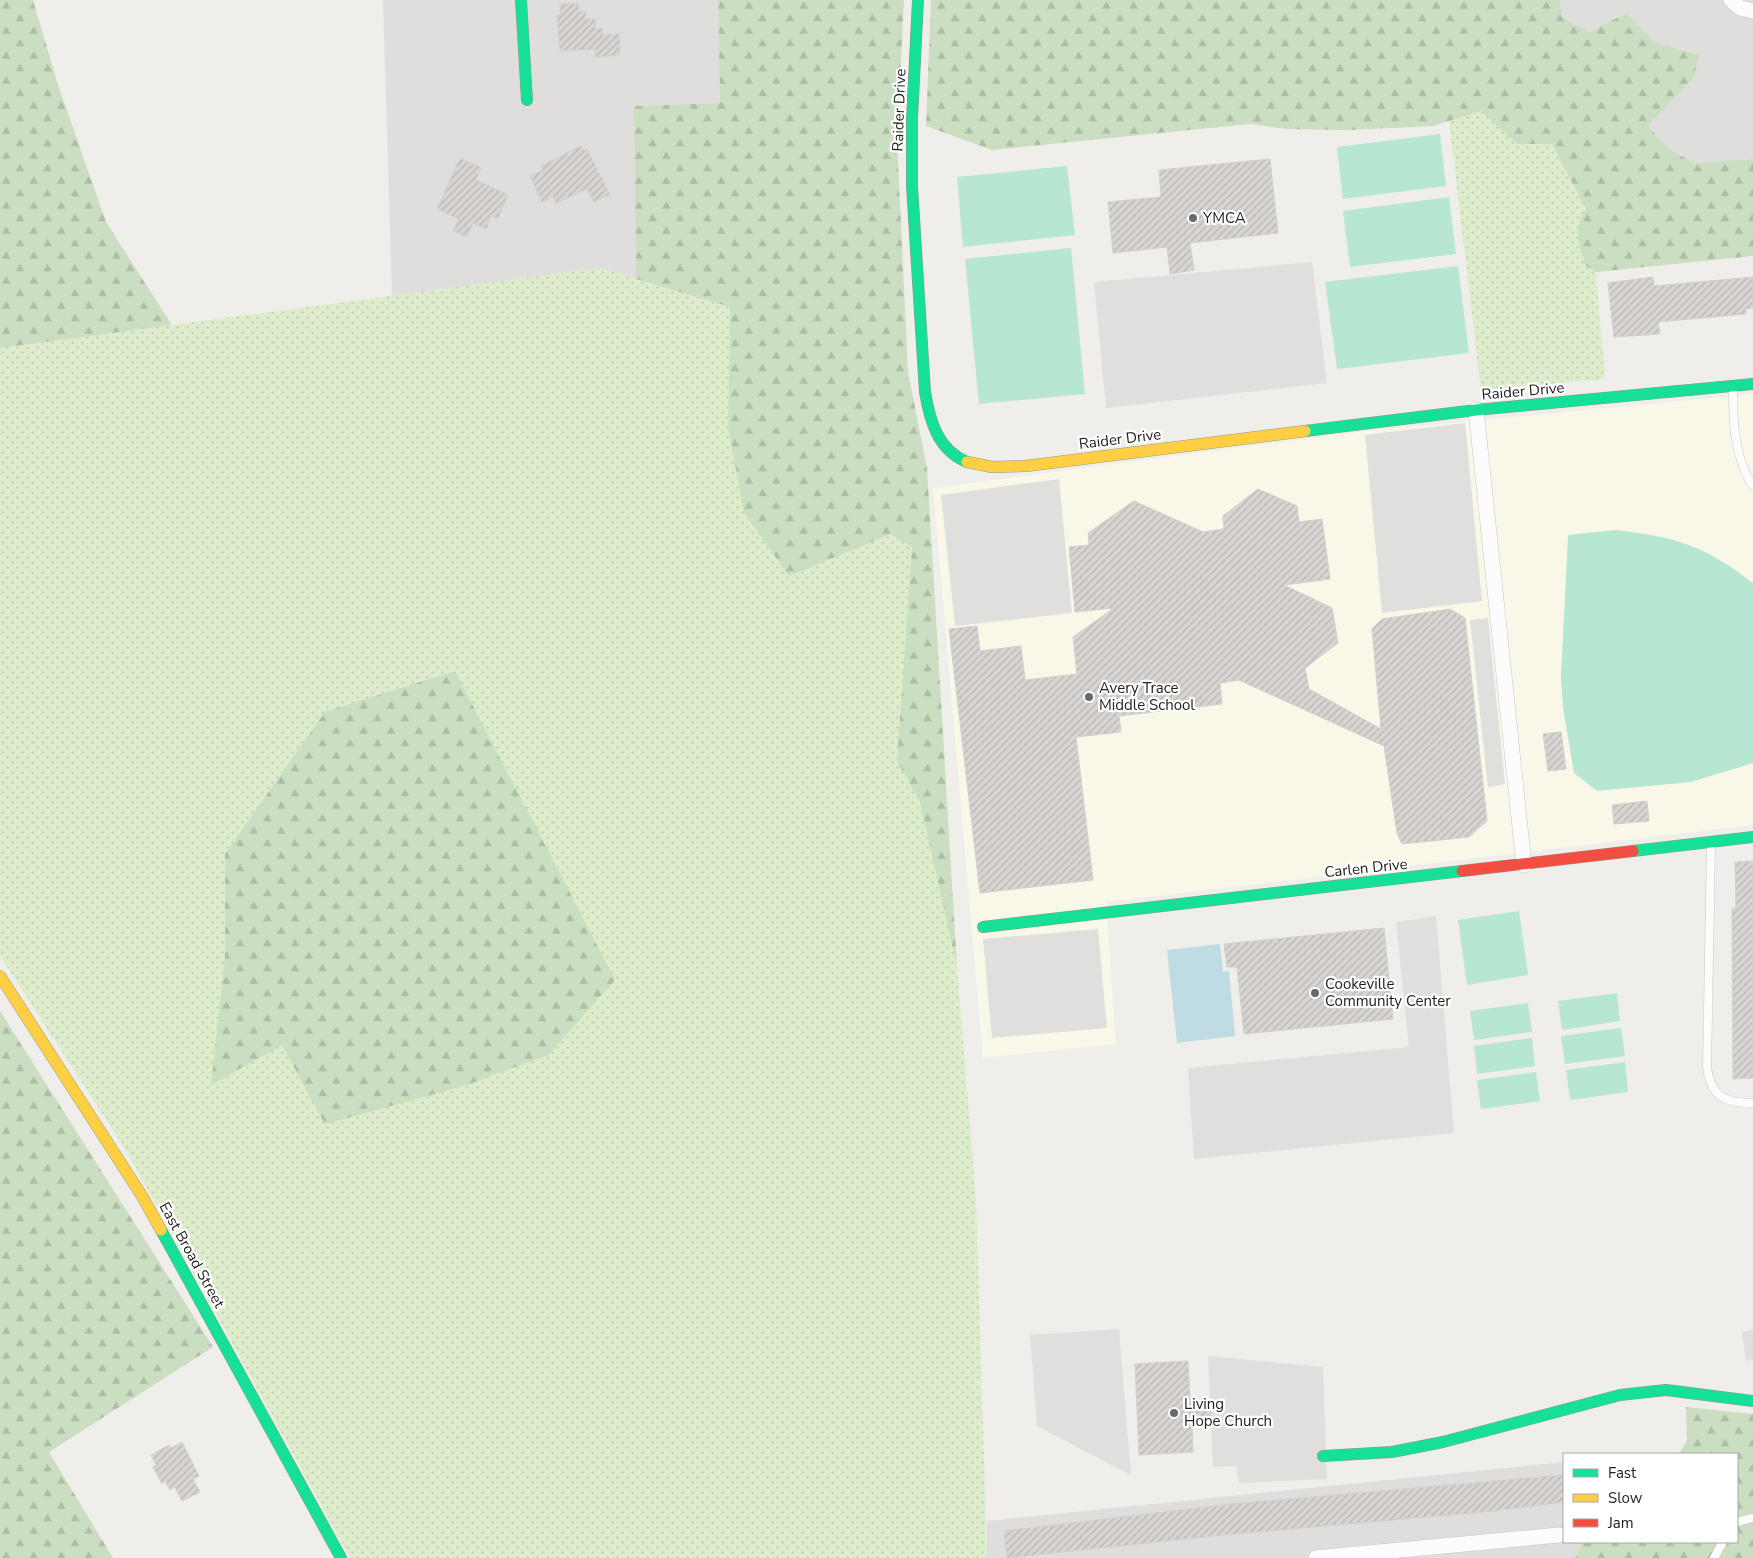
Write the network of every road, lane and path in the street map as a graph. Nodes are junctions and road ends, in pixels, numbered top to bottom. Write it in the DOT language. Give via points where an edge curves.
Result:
graph roads {
  1 [pos="521,0"];
  2 [pos="918,0"];
  3 [pos="1731,0"];
  4 [pos="1753,11"];
  5 [pos="527,100"];
  6 [pos="1753,384"];
  7 [pos="1733,386"];
  8 [pos="1476,410"];
  9 [pos="1753,487"];
  10 [pos="1753,837"];
  11 [pos="1712,843"];
  12 [pos="1524,865"];
  13 [pos="983,927"];
  14 [pos="0,976"];
  15 [pos="1753,1104"];
  16 [pos="1753,1401"];
  17 [pos="1323,1456"];
  18 [pos="1753,1518"];
  19 [pos="1738,1522"];
  20 [pos="1560,1535"];
  21 [pos="1722,1543"];
  22 [pos="341,1558"];
  23 [pos="1316,1558"];
  24 [pos="1714,1558"];
  1 -- 5 [label="street"];
  2 -- 8 [label="street, Raider Drive" via="912,138 916,271 923,358 929,415 943,445 965,462 994,468 1026,466"];
  3 -- 4 [label="street" via="1740,8"];
  6 -- 7 [label="street, Raider Drive"];
  7 -- 8 [label="street, Raider Drive"];
  7 -- 9 [label="lane" via="1733,428 1744,472"];
  8 -- 12 [label="street"];
  10 -- 11 [label="street, Carlen Drive"];
  11 -- 12 [label="street, Carlen Drive"];
  11 -- 15 [label="lane" via="1707,1068 1710,1084 1720,1097 1734,1103"];
  12 -- 13 [label="street, Carlen Drive"];
  14 -- 22 [label="street, East Broad Street" via="142,1196"];
  16 -- 17 [label="street" via="1666,1390 1620,1395 1443,1442 1392,1452"];
  18 -- 19 [label="lane"];
  20 -- 23 [label="street"];
  21 -- 24 [label="lane"];
}
